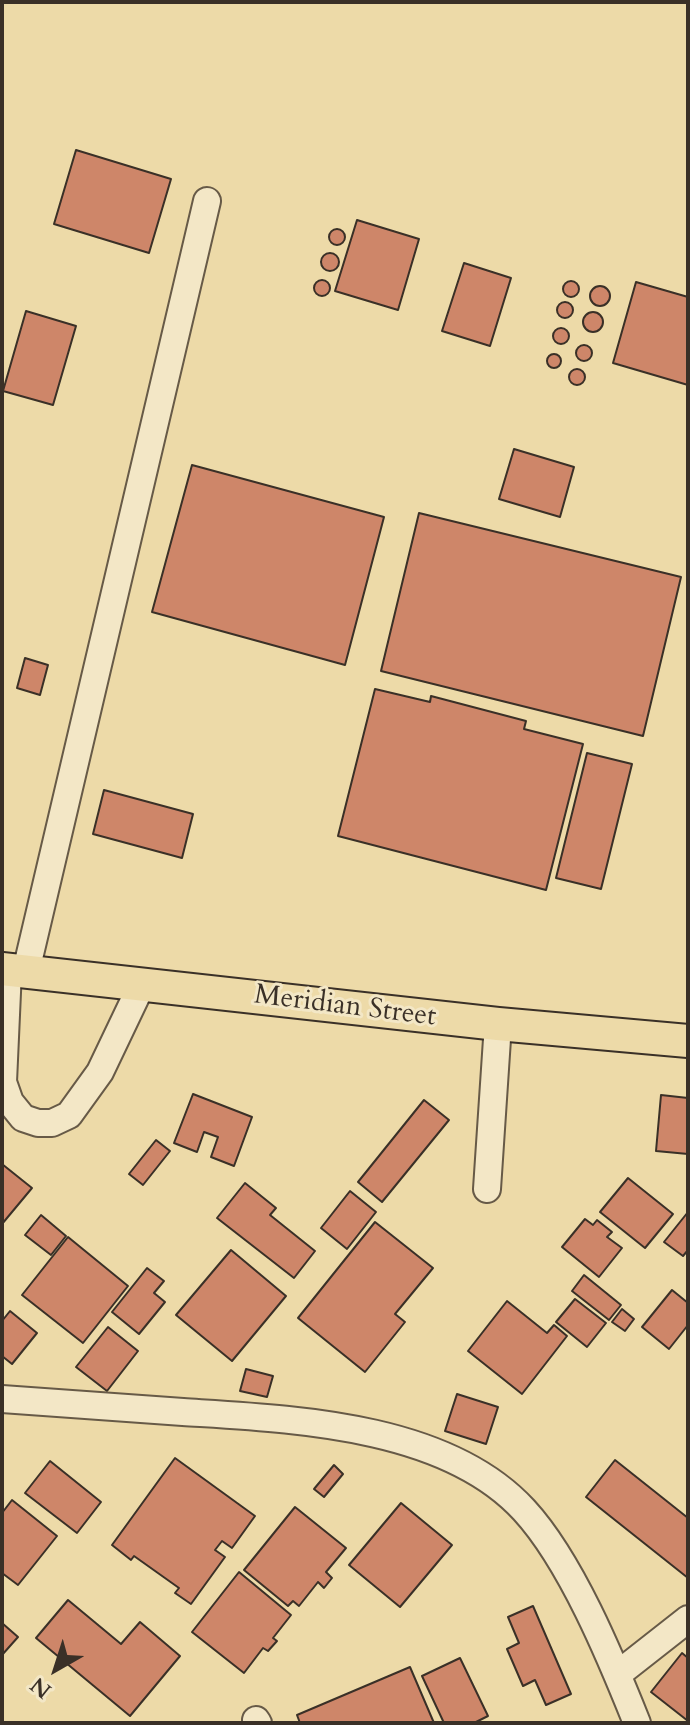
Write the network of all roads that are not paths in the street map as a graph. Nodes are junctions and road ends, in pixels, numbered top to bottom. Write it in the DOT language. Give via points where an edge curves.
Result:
graph roads {
  1 [pos="207,201"];
  2 [pos="12,970"];
  3 [pos="142,984"];
  4 [pos="498,1024"];
  5 [pos="688,1041"];
  6 [pos="487,1189"];
  7 [pos="2,1399"];
  8 [pos="688,1619"];
  9 [pos="618,1674"];
  10 [pos="637,1723"];
  1 -- 2 [label="street"];
  2 -- 3 [label="main road, Meridian Street"];
  2 -- 3 [label="street" via="3,1082 16,1110 38,1123 69,1115 100,1072"];
  3 -- 4 [label="main road, Meridian Street"];
  4 -- 5 [label="main road, Meridian Street"];
  4 -- 6 [label="street"];
  7 -- 9 [label="street" via="312,1421 433,1452 484,1476 524,1510 556,1553"];
  8 -- 9 [label="street"];
  9 -- 10 [label="street"];
}
